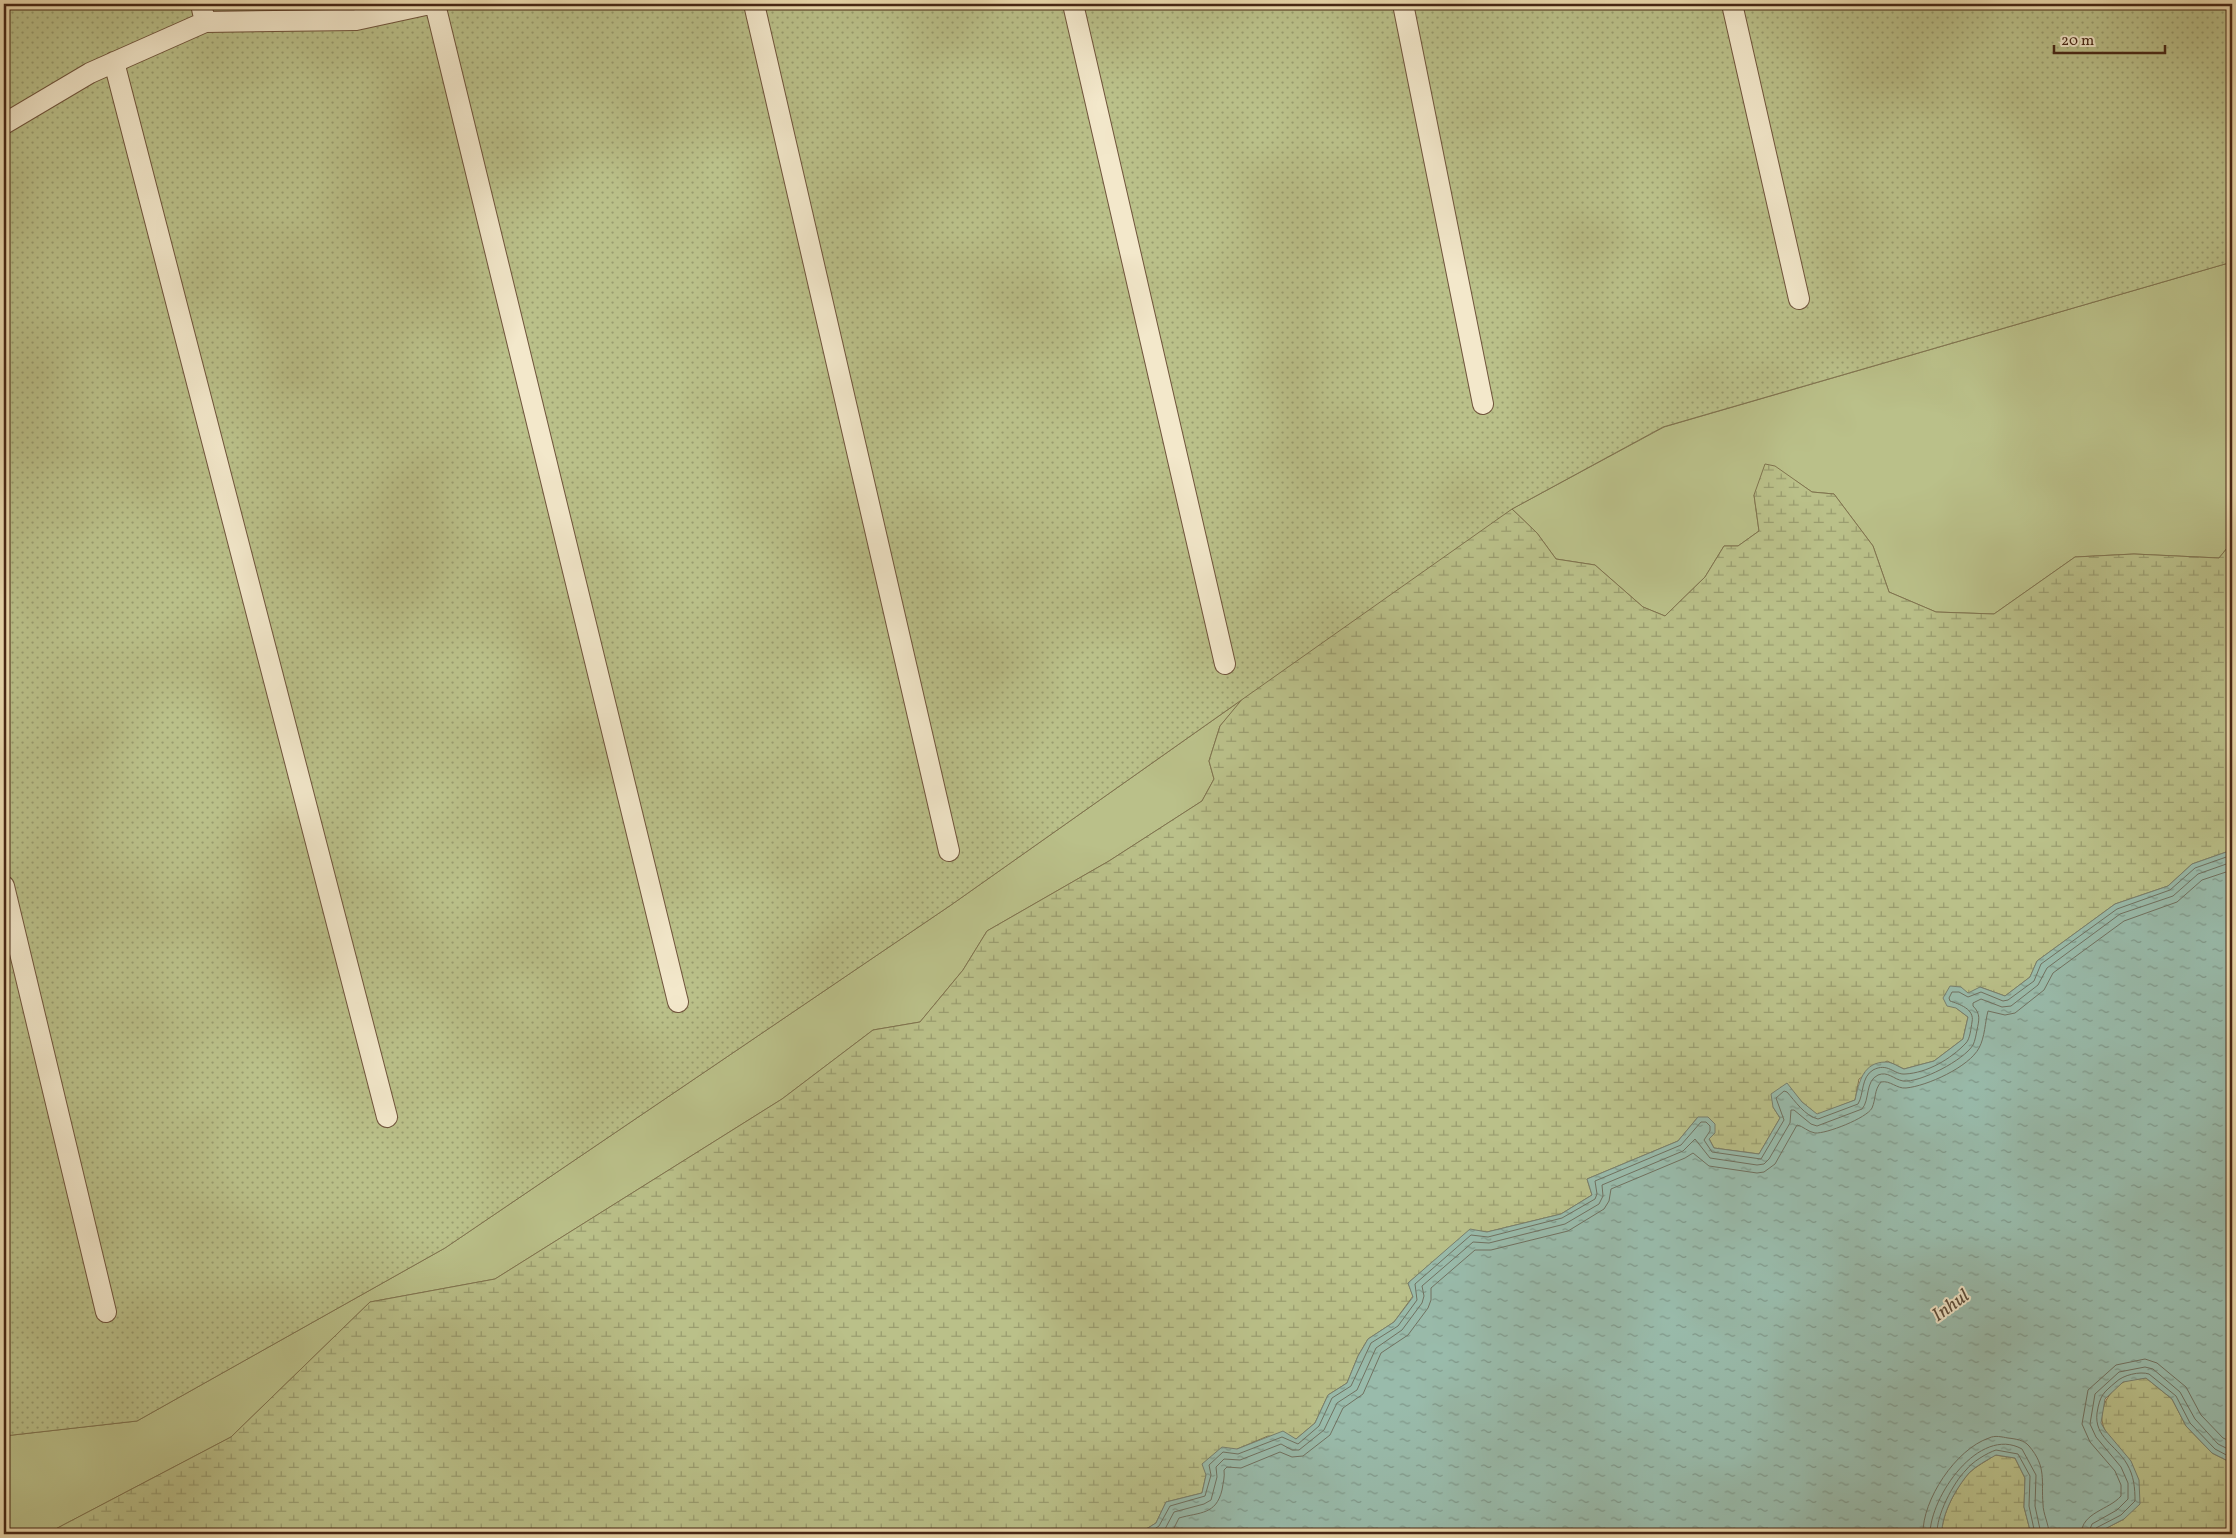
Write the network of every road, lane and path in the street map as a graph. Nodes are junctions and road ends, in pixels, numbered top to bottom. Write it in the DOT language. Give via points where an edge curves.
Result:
graph roads {
  1 [pos="430,4"];
  2 [pos="435,4"];
  3 [pos="754,4"];
  4 [pos="1073,4"];
  5 [pos="1403,4"];
  6 [pos="1732,4"];
  7 [pos="203,13"];
  8 [pos="114,62"];
  9 [pos="4,124"];
  10 [pos="1799,299"];
  11 [pos="1483,404"];
  12 [pos="1225,664"];
  13 [pos="949,851"];
  14 [pos="4,886"];
  15 [pos="678,1002"];
  16 [pos="387,1117"];
  17 [pos="106,1312"];
  1 -- 7 [label="lane" via="356,20"];
  2 -- 15 [label="lane"];
  3 -- 13 [label="lane"];
  4 -- 12 [label="lane"];
  5 -- 11 [label="lane"];
  6 -- 10 [label="lane"];
  7 -- 8 [label="lane"];
  8 -- 9 [label="lane"];
  8 -- 16 [label="lane"];
  14 -- 17 [label="lane"];
}
